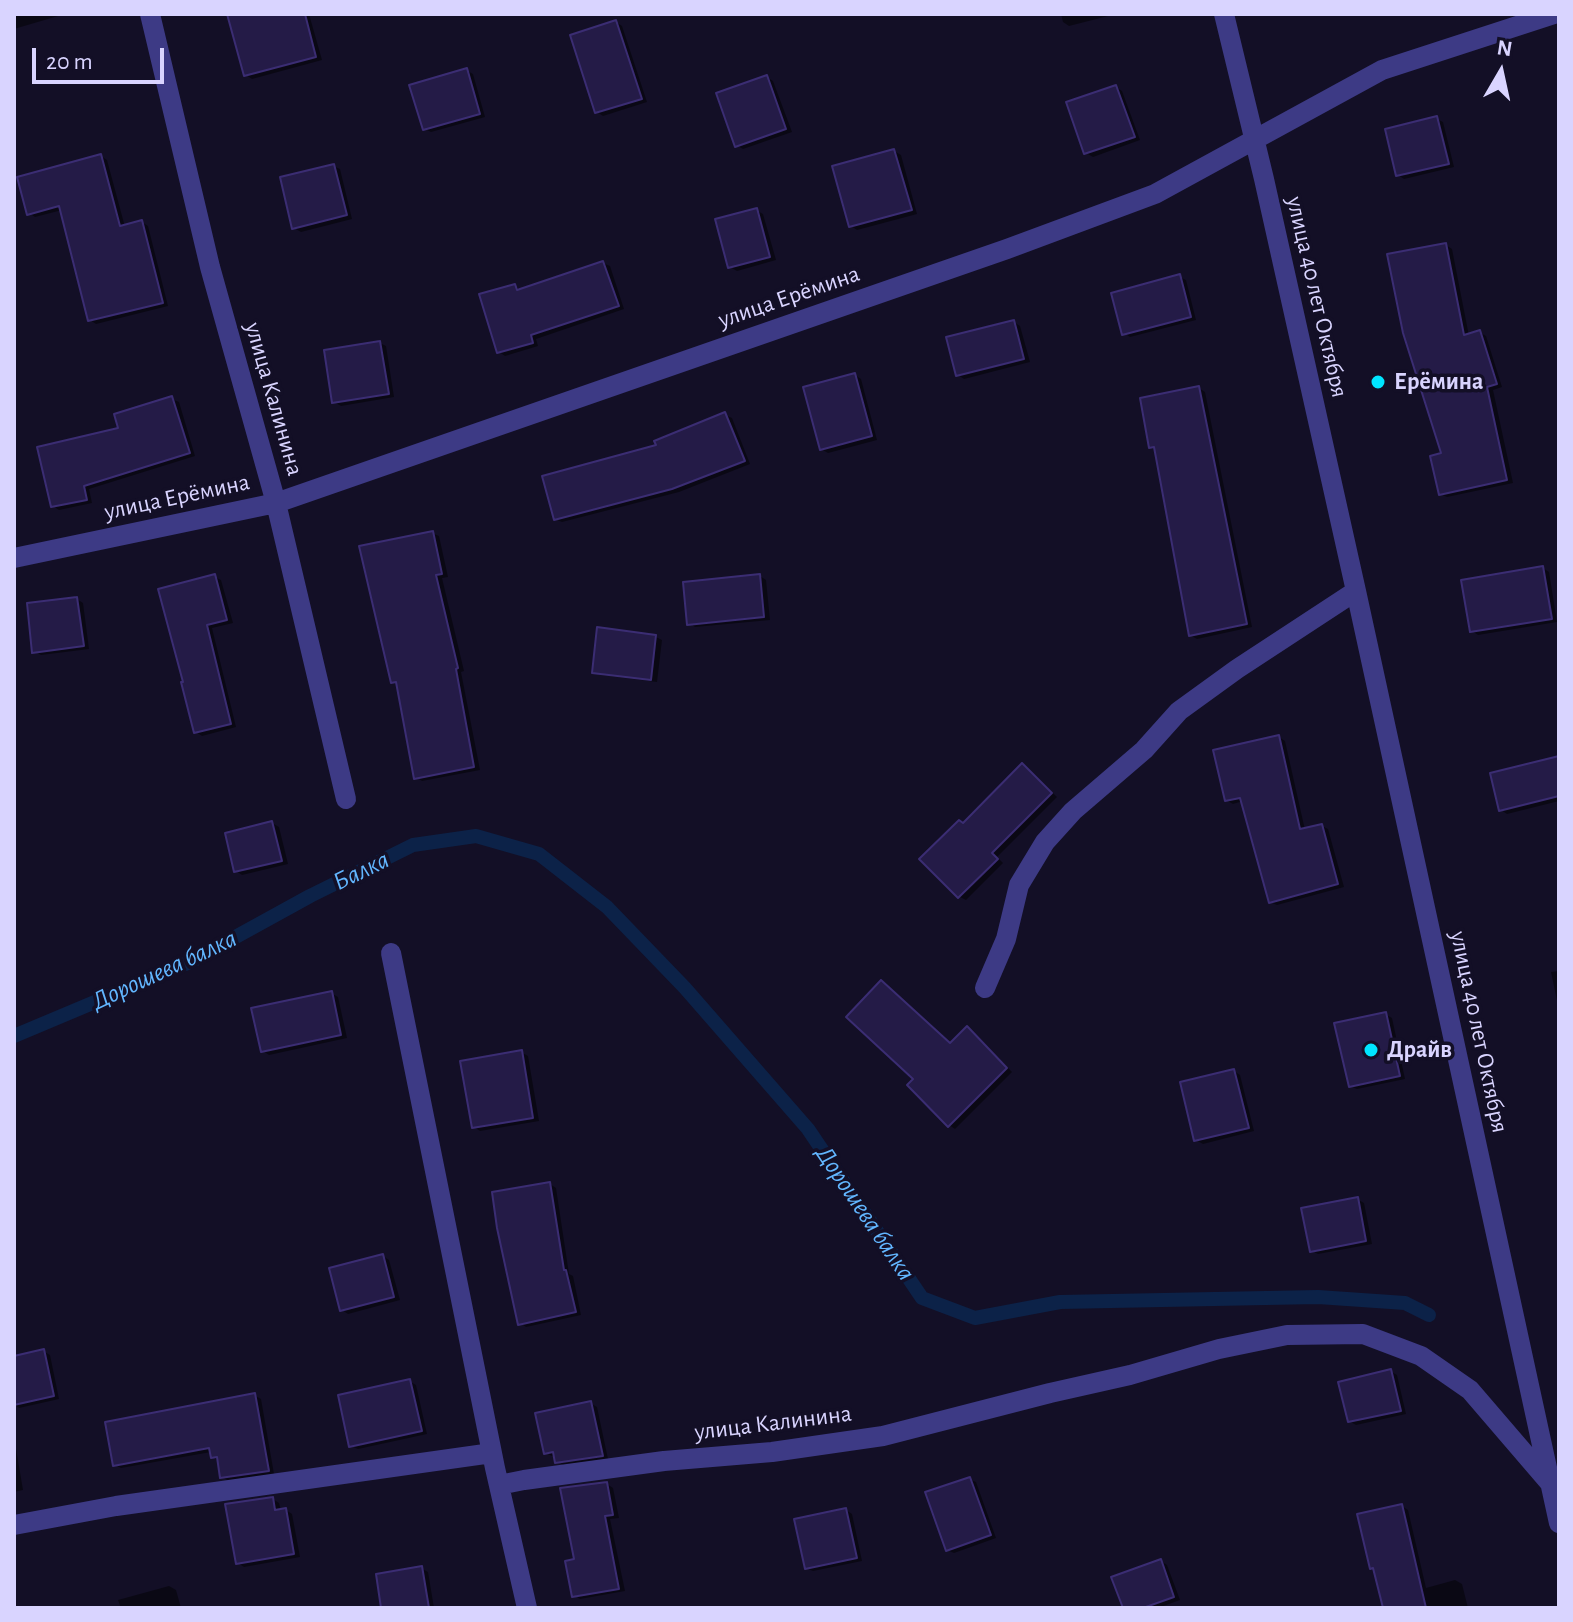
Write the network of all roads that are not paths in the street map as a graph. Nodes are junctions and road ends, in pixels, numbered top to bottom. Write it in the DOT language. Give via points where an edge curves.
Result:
graph roads {
  1 [pos="150,14"];
  2 [pos="1224,14"];
  3 [pos="1554,14"];
  4 [pos="1255,140"];
  5 [pos="276,503"];
  6 [pos="14,558"];
  7 [pos="1356,591"];
  8 [pos="346,799"];
  9 [pos="391,953"];
  10 [pos="985,988"];
  11 [pos="1050,1393"];
  12 [pos="492,1453"];
  13 [pos="1551,1484"];
  14 [pos="499,1485"];
  15 [pos="1559,1523"];
  16 [pos="14,1525"];
  17 [pos="527,1608"];
  1 -- 5 [label="street, улица Калинина" via="210,267"];
  2 -- 4 [label="street, улица 40 лет Октября"];
  3 -- 4 [label="street, улица Ерёмина" via="1382,70"];
  4 -- 5 [label="street, улица Ерёмина" via="1155,194"];
  4 -- 7 [label="street, улица 40 лет Октября"];
  5 -- 6 [label="street, улица Ерёмина"];
  5 -- 8 [label="street, улица Калинина"];
  7 -- 10 [label="street" via="1179,711 1144,750 1073,811 1045,842 1019,885 1006,939"];
  7 -- 13 [label="street, улица 40 лет Октября"];
  9 -- 12 [label="street"];
  11 -- 13 [label="street, улица 40 лет Октября" via="1287,1335 1363,1334 1421,1356 1470,1390"];
  11 -- 14 [label="street, улица Калинина" via="883,1436"];
  12 -- 14 [label="street"];
  12 -- 16 [label="street"];
  13 -- 15 [label="street, улица 40 лет Октября"];
  14 -- 17 [label="street"];
}
